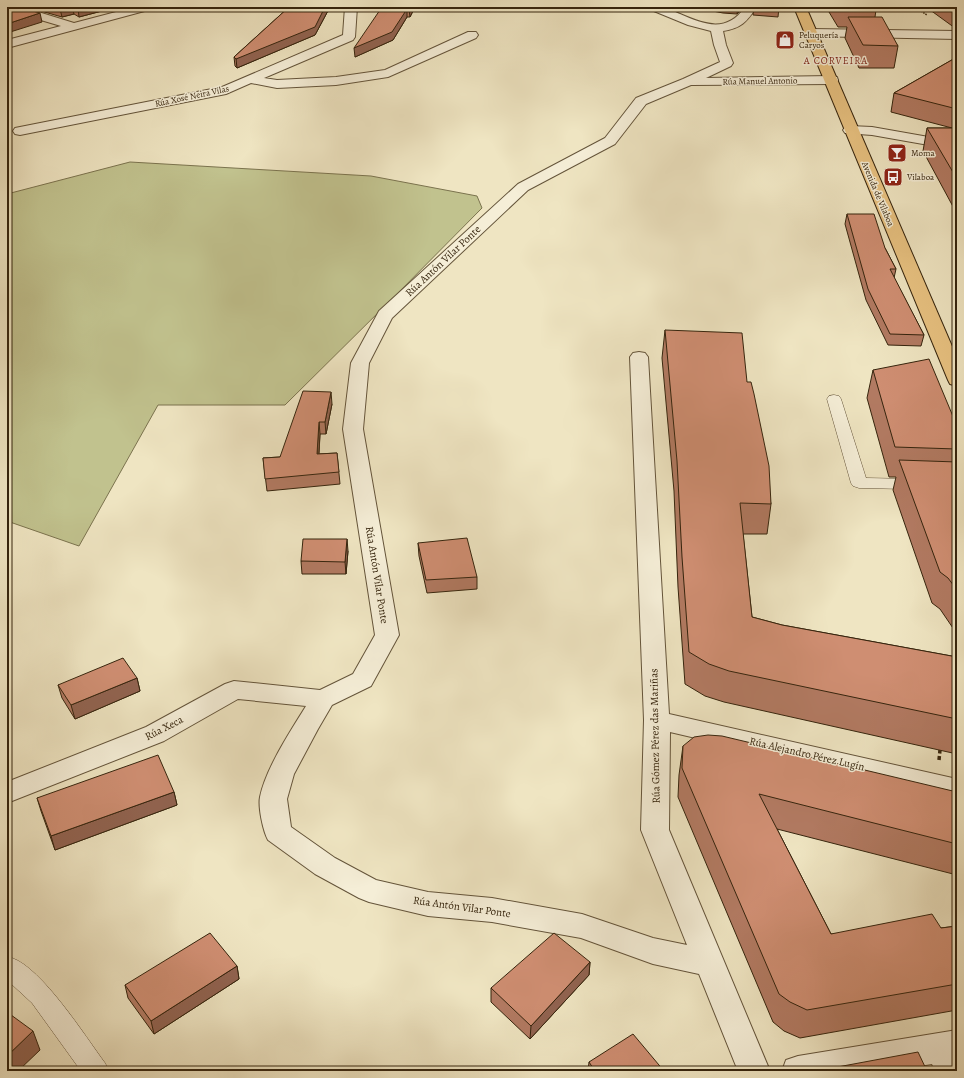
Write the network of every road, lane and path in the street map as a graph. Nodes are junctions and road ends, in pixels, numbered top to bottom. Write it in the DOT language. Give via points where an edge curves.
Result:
graph roads {
  1 [pos="10,7"];
  2 [pos="148,7"];
  3 [pos="351,7"];
  4 [pos="653,7"];
  5 [pos="751,7"];
  6 [pos="800,7"];
  7 [pos="73,26"];
  8 [pos="717,29"];
  9 [pos="472,34"];
  10 [pos="811,34"];
  11 [pos="957,35"];
  12 [pos="7,44"];
  13 [pos="250,79"];
  14 [pos="832,80"];
  15 [pos="688,82"];
  16 [pos="20,131"];
  17 [pos="853,137"];
  18 [pos="957,146"];
  19 [pos="639,357"];
  20 [pos="957,380"];
  21 [pos="834,399"];
  22 [pos="957,485"];
  23 [pos="323,699"];
  24 [pos="657,720"];
  25 [pos="957,789"];
  26 [pos="7,793"];
  27 [pos="710,963"];
  28 [pos="7,970"];
  29 [pos="950,1055"];
  30 [pos="96,1071"];
  31 [pos="754,1071"];
  32 [pos="798,1071"];
  1 -- 7 [label="street"];
  2 -- 7 [label="street"];
  3 -- 13 [label="street, Rúa Xosé Neira Vilas" via="349,37"];
  4 -- 8 [label="street" via="701,26"];
  5 -- 8 [label="street" via="734,26"];
  6 -- 10 [label="highway, Avenida de Vilaboa"];
  7 -- 12 [label="street"];
  8 -- 15 [label="street, Rúa Antón Vilar Ponte" via="727,63"];
  9 -- 13 [label="street" via="388,73 336,81 284,84"];
  10 -- 11 [label="street"];
  10 -- 14 [label="highway, Avenida de Vilaboa"];
  13 -- 16 [label="street, Rúa Xosé Neira Vilas" via="226,90"];
  14 -- 15 [label="street, Rúa Manuel Antonio"];
  14 -- 17 [label="highway, Avenida de Vilaboa"];
  15 -- 23 [label="street, Rúa Antón Vilar Ponte" via="641,101 610,141 523,187 385,315 360,363 353,428 387,635 362,680"];
  17 -- 18 [label="street" via="889,138"];
  17 -- 20 [label="highway, Avenida de Vilaboa"];
  19 -- 24 [label="street, Rúa Gómez Pérez das Mariñas"];
  21 -- 22 [label="lane" via="859,483"];
  23 -- 26 [label="street, Rúa Xeca" via="234,690 155,734"];
  23 -- 27 [label="street, Rúa Antón Vilar Ponte" via="281,774 273,799 278,832 325,866 369,890 428,904 492,910 582,926 653,951"];
  24 -- 25 [label="street, Rúa Alejandro Pérez Lugín"];
  24 -- 27 [label="street, Rúa Gómez Pérez das Mariñas" via="655,830"];
  27 -- 31 [label="street, Rúa Gómez Pérez das Mariñas"];
  28 -- 30 [label="lane" via="12,968 41,996"];
  29 -- 32 [label="street"];
}
